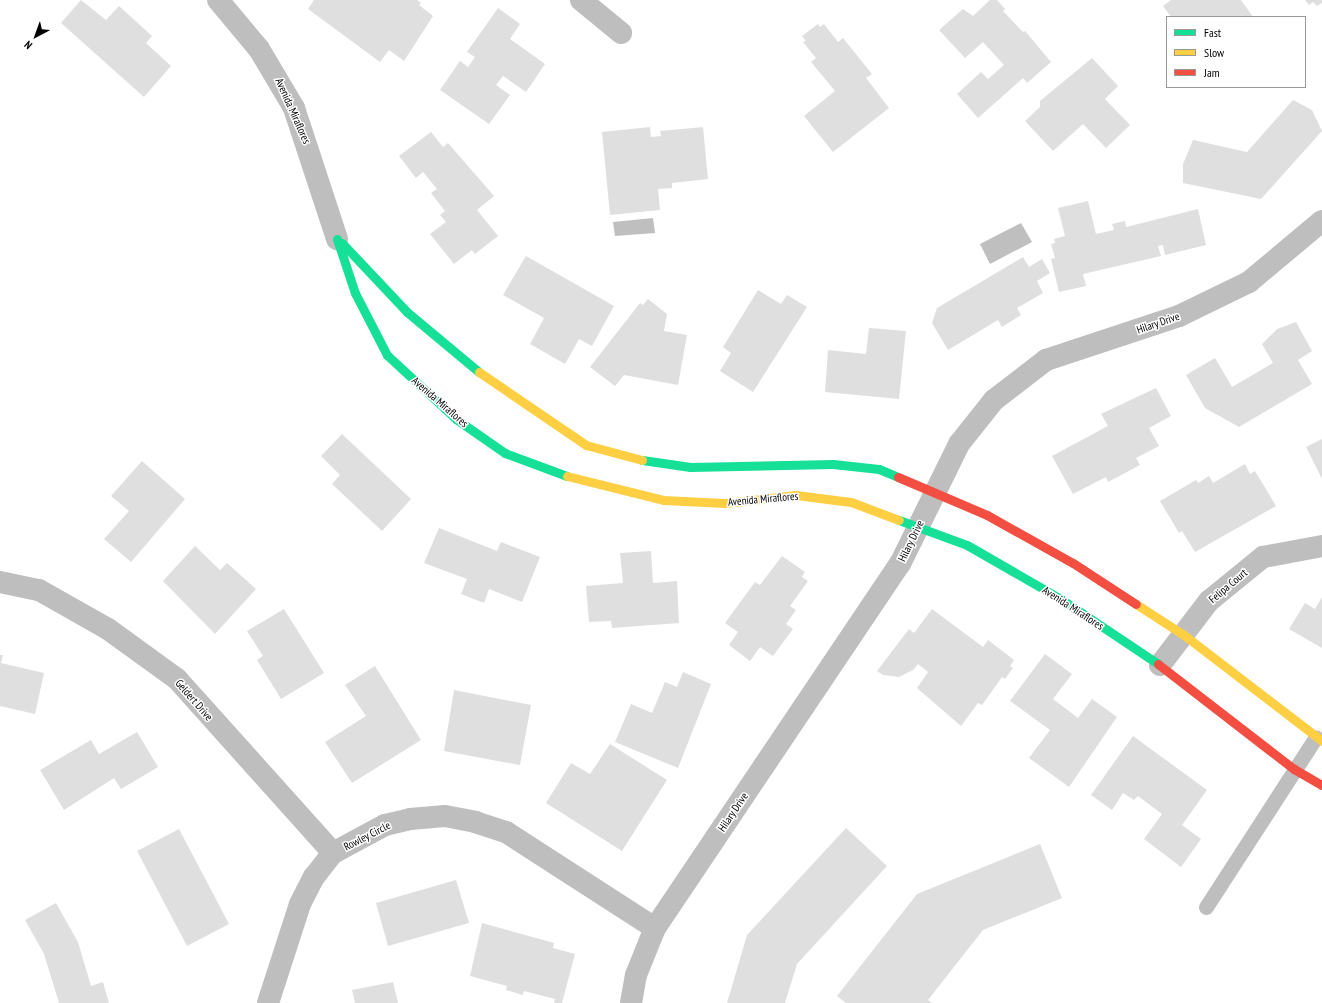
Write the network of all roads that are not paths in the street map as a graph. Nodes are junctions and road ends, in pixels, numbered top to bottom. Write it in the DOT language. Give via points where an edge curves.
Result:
graph roads {
  1 [pos="218,0"];
  2 [pos="581,0"];
  3 [pos="621,33"];
  4 [pos="1322,221"];
  5 [pos="337,239"];
  6 [pos="935,493"];
  7 [pos="919,526"];
  8 [pos="1322,546"];
  9 [pos="0,582"];
  10 [pos="1184,635"];
  11 [pos="1160,665"];
  12 [pos="1319,739"];
  13 [pos="1294,769"];
  14 [pos="1322,785"];
  15 [pos="334,854"];
  16 [pos="1206,907"];
  17 [pos="655,928"];
  18 [pos="268,1003"];
  19 [pos="632,1003"];
  1 -- 5 [label="street, Avenida Miraflores" via="259,49 294,108"];
  2 -- 3 [label="street"];
  4 -- 6 [label="street, Hilary Drive" via="1249,282 1179,316 1046,360 994,400 973,424 958,444"];
  5 -- 6 [label="street, Avenida Miraflores" via="407,312 466,363 586,445 636,459 690,467 833,464 879,469"];
  5 -- 7 [label="street, Avenida Miraflores" via="355,293 387,355 456,419 505,453 583,482 663,500 725,503 796,495 851,502"];
  6 -- 7 [label="street, Hilary Drive"];
  6 -- 10 [label="street, Avenida Miraflores" via="987,515 1073,563"];
  7 -- 11 [label="street, Avenida Miraflores" via="967,544 1054,595"];
  7 -- 17 [label="street, Hilary Drive" via="900,564"];
  8 -- 10 [label="street, Felipa Court" via="1263,558 1213,597"];
  9 -- 15 [label="street, Geldert Drive" via="39,590 108,629 177,679"];
  10 -- 11 [label="street, Felipa Court"];
  10 -- 12 [label="street, Avenida Miraflores"];
  11 -- 13 [label="street, Avenida Miraflores"];
  12 -- 13 [label="lane"];
  13 -- 14 [label="street, Avenida Miraflores"];
  13 -- 16 [label="lane"];
  15 -- 17 [label="street, Rowley Circle" via="385,825 410,819 445,816 475,822 506,832"];
  15 -- 18 [label="street, Rowley Circle" via="314,877 300,904"];
  17 -- 19 [label="street, Hilary Drive" via="636,976"];
}
